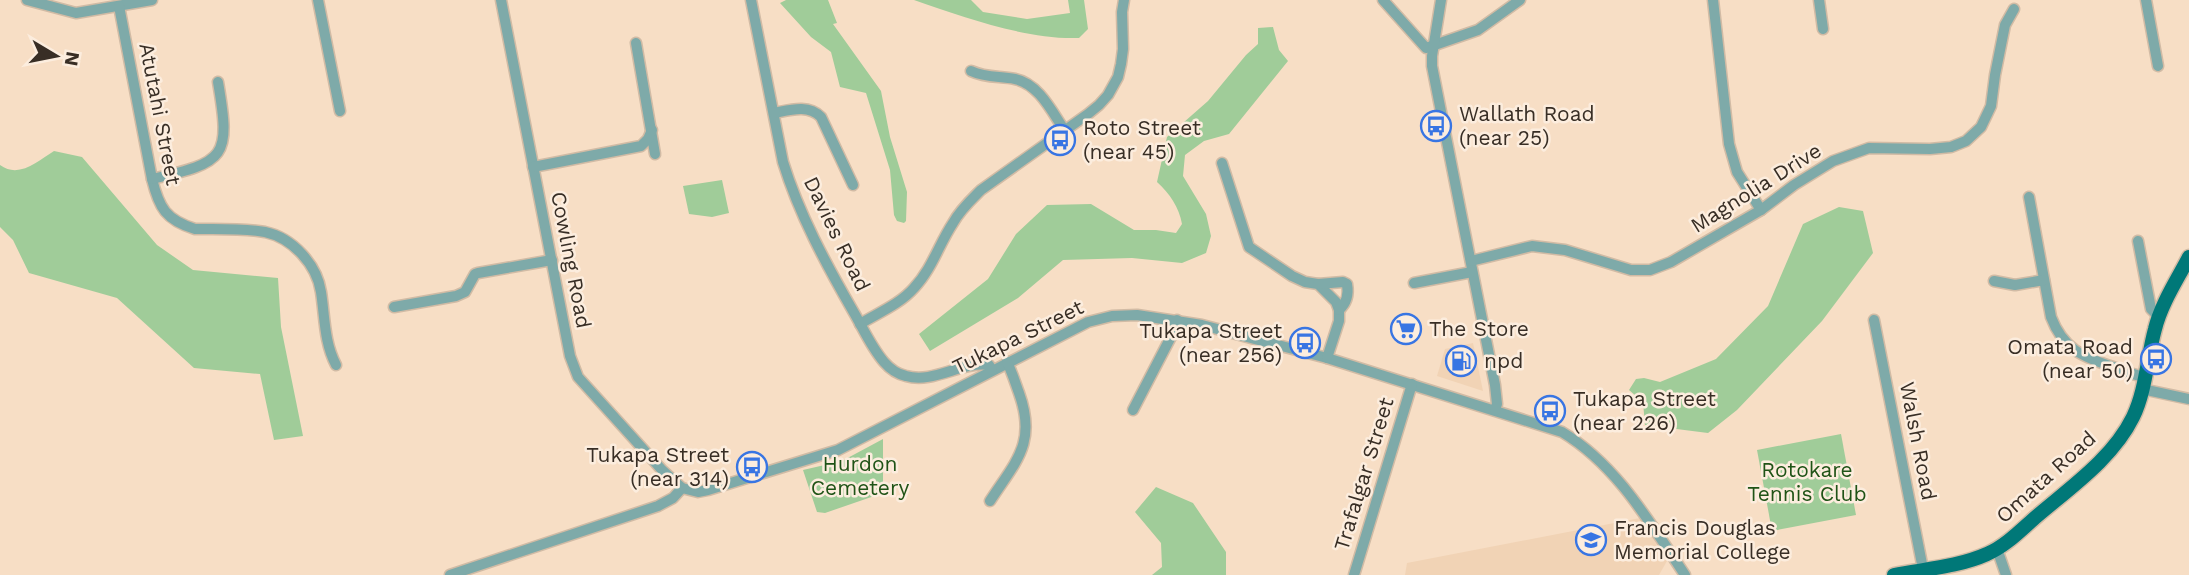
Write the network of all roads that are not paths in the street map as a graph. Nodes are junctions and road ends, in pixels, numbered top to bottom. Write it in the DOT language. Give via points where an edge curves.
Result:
graph roads {
  1 [pos="27,0"];
  2 [pos="152,0"];
  3 [pos="318,0"];
  4 [pos="501,0"];
  5 [pos="751,0"];
  6 [pos="1124,0"];
  7 [pos="1383,0"];
  8 [pos="1441,0"];
  9 [pos="1520,0"];
  10 [pos="1713,0"];
  11 [pos="1819,0"];
  12 [pos="2146,0"];
  13 [pos="118,6"];
  14 [pos="2014,9"];
  15 [pos="1823,29"];
  16 [pos="636,43"];
  17 [pos="1434,45"];
  18 [pos="2158,66"];
  19 [pos="971,71"];
  20 [pos="218,82"];
  21 [pos="340,111"];
  22 [pos="774,113"];
  23 [pos="652,130"];
  24 [pos="1065,131"];
  25 [pos="655,154"];
  26 [pos="1222,163"];
  27 [pos="533,167"];
  28 [pos="152,179"];
  29 [pos="853,185"];
  30 [pos="2029,197"];
  31 [pos="1761,210"];
  32 [pos="2138,241"];
  33 [pos="2189,257"];
  34 [pos="552,260"];
  35 [pos="1472,266"];
  36 [pos="1994,281"];
  37 [pos="2045,281"];
  38 [pos="1414,283"];
  39 [pos="1318,284"];
  40 [pos="394,307"];
  41 [pos="1339,310"];
  42 [pos="2159,317"];
  43 [pos="1177,320"];
  44 [pos="1874,320"];
  45 [pos="860,324"];
  46 [pos="1328,358"];
  47 [pos="1007,362"];
  48 [pos="336,365"];
  49 [pos="992,370"];
  50 [pos="2143,383"];
  51 [pos="1412,384"];
  52 [pos="2189,399"];
  53 [pos="1133,410"];
  54 [pos="1495,410"];
  55 [pos="682,488"];
  56 [pos="990,501"];
  57 [pos="1997,549"];
  58 [pos="1923,569"];
  59 [pos="450,575"];
  60 [pos="1354,575"];
  61 [pos="1685,575"];
  62 [pos="1894,575"];
  63 [pos="2006,575"];
  1 -- 13 [label="street" via="76,13"];
  2 -- 13 [label="street"];
  3 -- 21 [label="street"];
  4 -- 27 [label="street, Cowling Road"];
  5 -- 22 [label="street, Davies Road"];
  6 -- 24 [label="street" via="1118,77 1100,106"];
  7 -- 17 [label="street" via="1426,48"];
  8 -- 17 [label="street"];
  9 -- 17 [label="street" via="1478,30"];
  10 -- 31 [label="street" via="1729,144 1737,172"];
  11 -- 15 [label="street"];
  12 -- 18 [label="street"];
  13 -- 28 [label="street, Atutahi Street"];
  14 -- 31 [label="street, Magnolia Drive" via="2005,25 1992,106 1982,127 1966,141 1930,149 1869,148 1833,161"];
  16 -- 23 [label="street"];
  17 -- 35 [label="street" via="1432,66"];
  19 -- 24 [label="street" via="1026,83"];
  20 -- 28 [label="street" via="225,120 220,150 199,168"];
  22 -- 29 [label="street" via="814,110"];
  22 -- 45 [label="street, Davies Road" via="789,183"];
  23 -- 25 [label="street"];
  23 -- 27 [label="street" via="641,146"];
  24 -- 45 [label="street" via="981,190 953,223 915,287"];
  26 -- 39 [label="street" via="1249,247 1292,276"];
  27 -- 34 [label="street, Cowling Road"];
  28 -- 48 [label="street, Atutahi Street" via="161,207 175,221 195,229 265,232 300,252 321,289 328,351"];
  30 -- 37 [label="street"];
  31 -- 35 [label="street, Magnolia Drive" via="1650,270 1631,271 1565,250 1532,246"];
  32 -- 42 [label="street" via="2151,309"];
  33 -- 42 [label="main road, Omata Road"];
  34 -- 40 [label="street" via="478,273 465,292 456,296"];
  34 -- 55 [label="street, Cowling Road" via="578,377"];
  35 -- 38 [label="street, Magnolia Drive"];
  35 -- 54 [label="street"];
  36 -- 37 [label="street" via="2015,285"];
  37 -- 50 [label="street" via="2055,327 2075,351"];
  39 -- 41 [label="street"];
  39 -- 41 [label="street" via="1347,284 1348,296"];
  41 -- 46 [label="street"];
  42 -- 50 [label="main road, Omata Road"];
  43 -- 46 [label="street, Tukapa Street"];
  43 -- 47 [label="street, Tukapa Street" via="1137,315 1099,318"];
  43 -- 53 [label="street"];
  44 -- 58 [label="street, Walsh Road"];
  45 -- 49 [label="street, Davies Road" via="890,369 908,377 928,377 976,364 989,365"];
  46 -- 51 [label="street, Tukapa Street"];
  47 -- 49 [label="street, Tukapa Street"];
  47 -- 56 [label="street" via="1027,420 1026,438"];
  49 -- 55 [label="street, Tukapa Street" via="838,450 708,490"];
  50 -- 52 [label="street"];
  50 -- 57 [label="main road, Omata Road" via="2133,417 2109,451"];
  51 -- 54 [label="street, Tukapa Street"];
  51 -- 60 [label="street, Trafalgar Street"];
  54 -- 61 [label="street, Tukapa Street" via="1562,432 1598,458"];
  55 -- 59 [label="street" via="658,506"];
  57 -- 58 [label="main road, Omata Road" via="1979,558"];
  57 -- 63 [label="street"];
  58 -- 62 [label="main road, Omata Road"];
}
